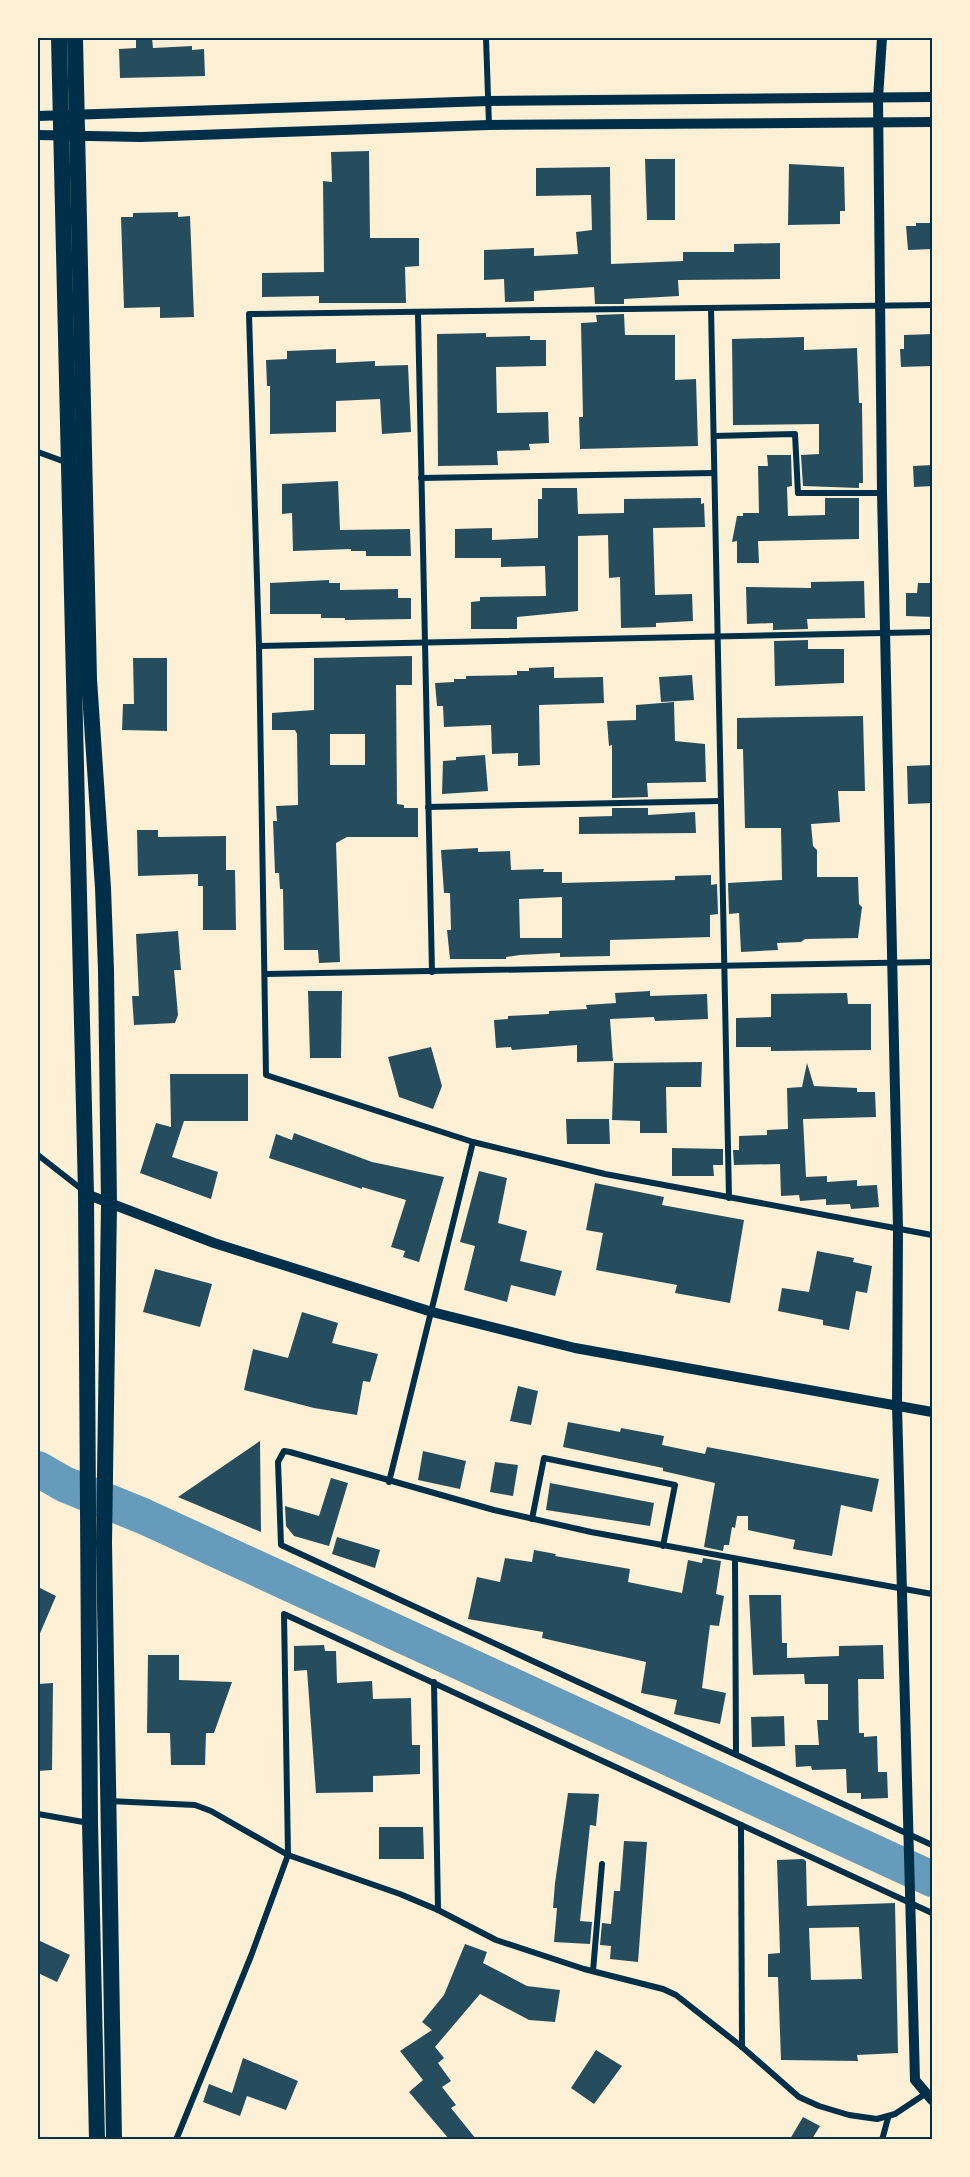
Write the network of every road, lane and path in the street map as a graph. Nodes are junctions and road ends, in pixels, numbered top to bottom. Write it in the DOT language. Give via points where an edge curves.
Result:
graph roads {
  1 [pos="58,38"];
  2 [pos="75,38"];
  3 [pos="486,38"];
  4 [pos="882,38"];
  5 [pos="933,97"];
  6 [pos="878,98"];
  7 [pos="488,101"];
  8 [pos="38,116"];
  9 [pos="933,123"];
  10 [pos="878,124"];
  11 [pos="489,125"];
  12 [pos="38,135"];
  13 [pos="933,305"];
  14 [pos="880,306"];
  15 [pos="711,308"];
  16 [pos="418,314"];
  17 [pos="714,436"];
  18 [pos="38,452"];
  19 [pos="77,463"];
  20 [pos="714,473"];
  21 [pos="421,478"];
  22 [pos="882,493"];
  23 [pos="933,632"];
  24 [pos="885,633"];
  25 [pos="718,637"];
  26 [pos="423,642"];
  27 [pos="259,646"];
  28 [pos="721,801"];
  29 [pos="428,807"];
  30 [pos="891,962"];
  31 [pos="933,962"];
  32 [pos="725,966"];
  33 [pos="432,972"];
  34 [pos="266,974"];
  35 [pos="473,1142"];
  36 [pos="38,1155"];
  37 [pos="86,1194"];
  38 [pos="729,1198"];
  39 [pos="109,1204"];
  40 [pos="898,1229"];
  41 [pos="933,1235"];
  42 [pos="432,1312"];
  43 [pos="897,1406"];
  44 [pos="933,1412"];
  45 [pos="389,1482"];
  46 [pos="532,1519"];
  47 [pos="663,1546"];
  48 [pos="735,1559"];
  49 [pos="902,1588"];
  50 [pos="933,1594"];
  51 [pos="434,1682"];
  52 [pos="736,1754"];
  53 [pos="108,1801"];
  54 [pos="38,1814"];
  55 [pos="90,1823"];
  56 [pos="741,1825"];
  57 [pos="909,1834"];
  58 [pos="933,1845"];
  59 [pos="288,1855"];
  60 [pos="602,1864"];
  61 [pos="912,1903"];
  62 [pos="438,1910"];
  63 [pos="933,1912"];
  64 [pos="593,1971"];
  65 [pos="742,2047"];
  66 [pos="929,2097"];
  67 [pos="888,2118"];
  68 [pos="97,2139"];
  69 [pos="114,2139"];
  70 [pos="176,2139"];
  71 [pos="882,2139"];
  1 -- 19 [label="highway"];
  2 -- 19 [label="highway"];
  3 -- 7 [label="street"];
  4 -- 6 [label="street"];
  5 -- 6 [label="street"];
  6 -- 7 [label="street"];
  6 -- 10 [label="street"];
  7 -- 8 [label="street"];
  7 -- 11 [label="street"];
  9 -- 10 [label="street"];
  10 -- 11 [label="street"];
  10 -- 14 [label="street"];
  11 -- 12 [label="street" via="141,136"];
  13 -- 14 [label="street"];
  14 -- 15 [label="street"];
  14 -- 22 [label="street"];
  15 -- 16 [label="street"];
  15 -- 17 [label="street"];
  16 -- 21 [label="street"];
  16 -- 27 [label="street" via="249,314"];
  17 -- 20 [label="street"];
  17 -- 22 [label="street" via="795,434 798,493"];
  18 -- 19 [label="street"];
  19 -- 37 [label="highway"];
  19 -- 39 [label="highway" via="103,900"];
  20 -- 21 [label="street"];
  20 -- 25 [label="street"];
  21 -- 26 [label="street"];
  22 -- 24 [label="street"];
  23 -- 24 [label="street"];
  24 -- 25 [label="street"];
  24 -- 30 [label="street"];
  25 -- 26 [label="street"];
  25 -- 28 [label="street"];
  26 -- 27 [label="street"];
  26 -- 29 [label="street"];
  27 -- 34 [label="street"];
  28 -- 29 [label="street"];
  28 -- 32 [label="street"];
  29 -- 33 [label="street"];
  30 -- 31 [label="street"];
  30 -- 32 [label="street"];
  30 -- 40 [label="street"];
  32 -- 33 [label="street"];
  32 -- 38 [label="street"];
  33 -- 34 [label="street"];
  34 -- 35 [label="street" via="266,1075"];
  35 -- 38 [label="street" via="605,1174"];
  35 -- 42 [label="street"];
  36 -- 37 [label="street"];
  37 -- 39 [label="street"];
  37 -- 55 [label="highway"];
  38 -- 40 [label="street"];
  39 -- 42 [label="street" via="214,1244"];
  39 -- 53 [label="highway" via="104,1481"];
  40 -- 41 [label="street"];
  40 -- 43 [label="street"];
  42 -- 43 [label="street" via="575,1348"];
  42 -- 45 [label="street"];
  43 -- 44 [label="street"];
  43 -- 49 [label="street"];
  45 -- 46 [label="street"];
  45 -- 52 [label="street" via="284,1450 277,1469 281,1545"];
  46 -- 47 [label="street"];
  46 -- 47 [label="street" via="544,1458 664,1482 675,1485"];
  47 -- 48 [label="street"];
  48 -- 49 [label="street"];
  48 -- 52 [label="street"];
  49 -- 50 [label="street"];
  49 -- 57 [label="street"];
  51 -- 56 [label="street"];
  51 -- 59 [label="street" via="284,1614"];
  51 -- 62 [label="street"];
  52 -- 57 [label="street"];
  53 -- 59 [label="street" via="195,1805"];
  53 -- 69 [label="highway"];
  54 -- 55 [label="street"];
  55 -- 68 [label="highway"];
  56 -- 61 [label="street"];
  56 -- 65 [label="street"];
  57 -- 58 [label="street"];
  57 -- 61 [label="street"];
  59 -- 62 [label="street"];
  59 -- 70 [label="street"];
  60 -- 64 [label="street"];
  61 -- 63 [label="street"];
  61 -- 66 [label="street" via="915,2080"];
  62 -- 64 [label="street" via="496,1940"];
  64 -- 65 [label="street" via="676,1995"];
  65 -- 67 [label="street" via="808,2102 856,2116"];
  66 -- 67 [label="street"];
  67 -- 71 [label="street"];
}
